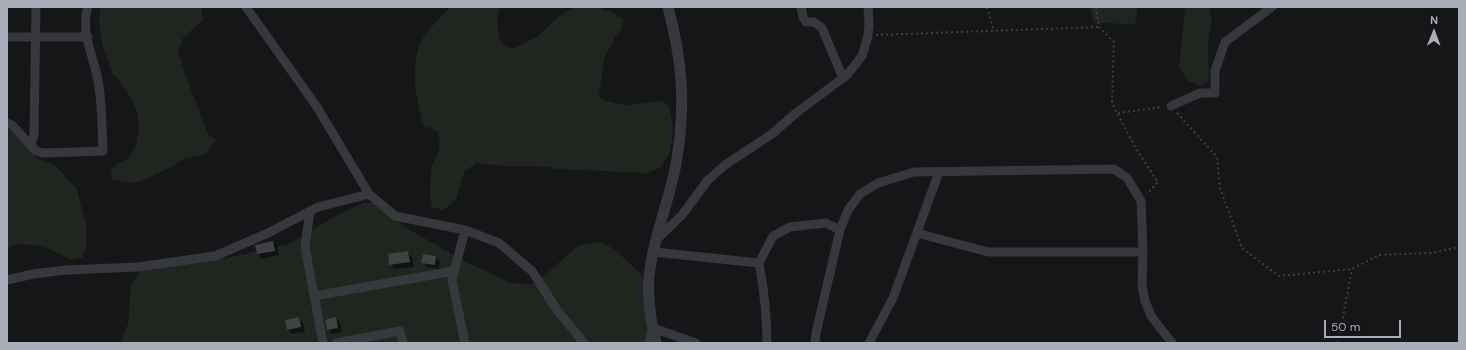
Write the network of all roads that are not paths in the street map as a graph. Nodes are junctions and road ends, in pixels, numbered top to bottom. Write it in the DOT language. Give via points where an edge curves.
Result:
graph roads {
  1 [pos="36,7"];
  2 [pos="88,7"];
  3 [pos="246,7"];
  4 [pos="668,7"];
  5 [pos="801,7"];
  6 [pos="868,7"];
  7 [pos="1272,7"];
  8 [pos="7,37"];
  9 [pos="34,37"];
  10 [pos="88,37"];
  11 [pos="843,78"];
  12 [pos="1171,106"];
  13 [pos="7,124"];
  14 [pos="31,145"];
  15 [pos="939,172"];
  16 [pos="369,194"];
  17 [pos="310,211"];
  18 [pos="465,230"];
  19 [pos="840,230"];
  20 [pos="917,233"];
  21 [pos="657,239"];
  22 [pos="654,252"];
  23 [pos="1143,252"];
  24 [pos="759,263"];
  25 [pos="454,271"];
  26 [pos="7,280"];
  27 [pos="314,296"];
  28 [pos="652,328"];
  29 [pos="323,343"];
  30 [pos="336,343"];
  31 [pos="403,343"];
  32 [pos="465,343"];
  33 [pos="584,343"];
  34 [pos="649,343"];
  35 [pos="656,343"];
  36 [pos="696,343"];
  37 [pos="767,343"];
  38 [pos="815,343"];
  39 [pos="869,343"];
  40 [pos="1172,343"];
  1 -- 9 [label="street"];
  2 -- 10 [label="street" via="85,24"];
  3 -- 16 [label="street" via="317,107"];
  4 -- 21 [label="street" via="682,75 682,122 677,159"];
  5 -- 11 [label="street" via="806,22 814,22 822,28"];
  6 -- 11 [label="street" via="868,36 862,56"];
  7 -- 12 [label="street" via="1225,42 1215,71 1215,93 1200,93"];
  8 -- 9 [label="street"];
  9 -- 10 [label="street"];
  9 -- 14 [label="street" via="34,135"];
  10 -- 14 [label="street" via="99,85 103,151 43,153 36,151"];
  11 -- 21 [label="street" via="796,112 772,134 725,165 708,180 682,215"];
  13 -- 14 [label="street" via="12,125"];
  15 -- 19 [label="street" via="914,172 878,183 860,194 848,210"];
  15 -- 20 [label="street"];
  15 -- 23 [label="street" via="1114,169 1127,178 1141,201"];
  16 -- 17 [label="street"];
  16 -- 18 [label="street" via="395,216"];
  17 -- 26 [label="street" via="215,256 138,267 67,270"];
  17 -- 27 [label="street" via="305,247"];
  18 -- 25 [label="street"];
  18 -- 33 [label="street" via="499,243 532,271 557,310"];
  19 -- 24 [label="street" via="826,223 790,227 773,236"];
  19 -- 38 [label="street"];
  20 -- 23 [label="street" via="988,252"];
  20 -- 39 [label="street" via="893,298"];
  21 -- 22 [label="street"];
  22 -- 24 [label="street"];
  22 -- 28 [label="street" via="649,278"];
  23 -- 40 [label="street" via="1142,286 1145,301 1151,316"];
  24 -- 37 [label="street" via="767,320"];
  25 -- 27 [label="street"];
  25 -- 32 [label="street" via="452,280"];
  27 -- 29 [label="street"];
  28 -- 34 [label="street"];
  28 -- 35 [label="street"];
  28 -- 36 [label="street"];
  30 -- 31 [label="street" via="400,330"];
}
